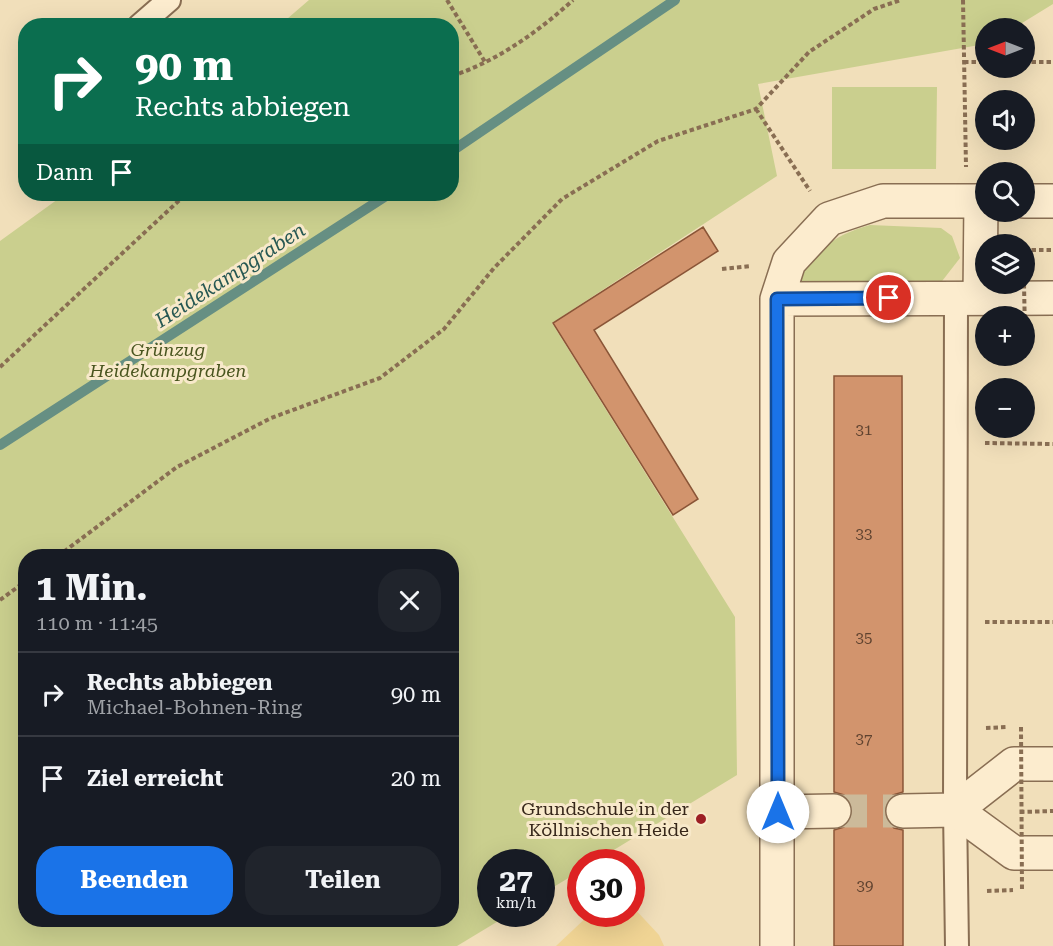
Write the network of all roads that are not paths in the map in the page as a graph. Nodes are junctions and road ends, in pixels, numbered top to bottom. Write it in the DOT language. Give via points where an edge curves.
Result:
graph roads {
  1 [pos="169,0"];
  2 [pos="148,18"];
  3 [pos="975,201"];
  4 [pos="1035,201"];
  5 [pos="1053,201"];
  6 [pos="975,222"];
  7 [pos="968,298"];
  8 [pos="1053,298"];
  9 [pos="777,299"];
  10 [pos="1053,764"];
  11 [pos="955,810"];
  12 [pos="834,811"];
  13 [pos="903,811"];
  14 [pos="778,812"];
  15 [pos="1053,853"];
  16 [pos="777,946"];
  17 [pos="957,946"];
  1 -- 2 [label="lane"];
  3 -- 9 [label="street" via="883,201 829,219 789,262"];
  4 -- 5 [label="street"];
  6 -- 7 [label="street"];
  7 -- 8 [label="street"];
  7 -- 9 [label="street"];
  7 -- 11 [label="lane" via="956,443"];
  9 -- 14 [label="street"];
  10 -- 11 [label="street" via="1014,764"];
  11 -- 13 [label="street"];
  11 -- 15 [label="street" via="1014,853"];
  11 -- 17 [label="lane"];
  12 -- 14 [label="street"];
  14 -- 16 [label="street"];
}
